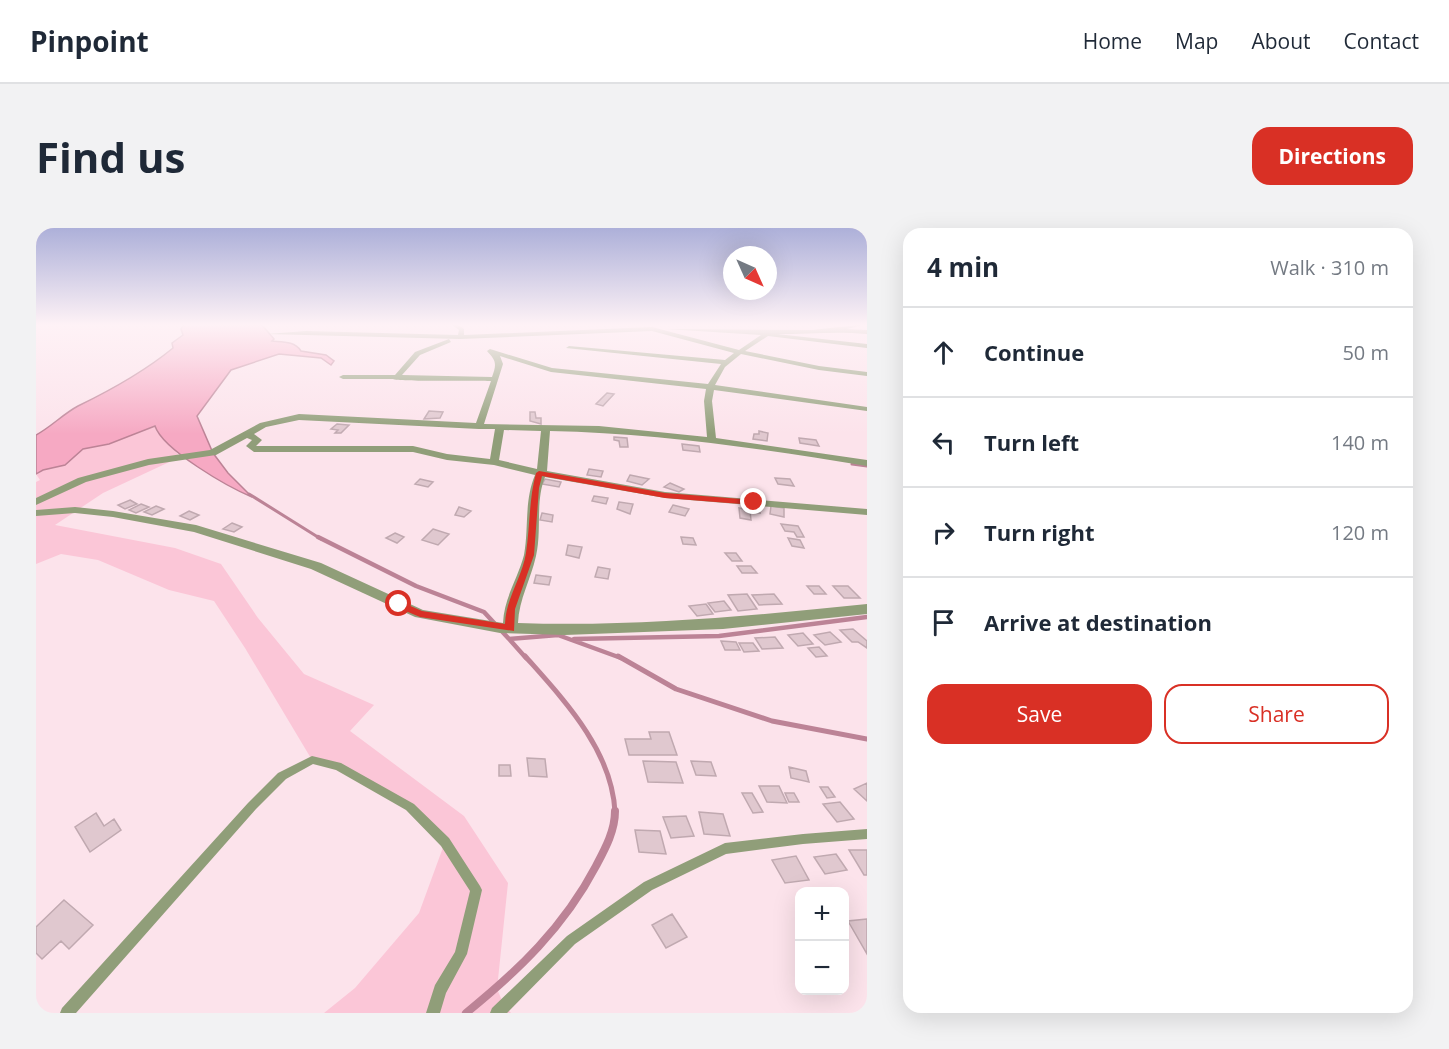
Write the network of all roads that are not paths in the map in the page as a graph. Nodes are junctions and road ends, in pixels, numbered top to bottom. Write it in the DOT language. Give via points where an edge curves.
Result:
graph roads {
  1 [pos="407,361"];
  2 [pos="499,361"];
  3 [pos="521,361"];
  4 [pos="706,361"];
  5 [pos="782,361"];
  6 [pos="723,362"];
  7 [pos="867,374"];
  8 [pos="343,377"];
  9 [pos="396,378"];
  10 [pos="494,379"];
  11 [pos="710,386"];
  12 [pos="867,409"];
  13 [pos="478,426"];
  14 [pos="500,427"];
  15 [pos="546,427"];
  16 [pos="246,434"];
  17 [pos="712,441"];
  18 [pos="494,462"];
  19 [pos="867,463"];
  20 [pos="539,473"];
  21 [pos="36,502"];
  22 [pos="867,512"];
  23 [pos="36,513"];
  24 [pos="867,609"];
  25 [pos="510,628"];
  26 [pos="867,834"];
  27 [pos="67,1013"];
  28 [pos="433,1013"];
  29 [pos="497,1013"];
  1 -- 9 [label="street"];
  2 -- 10 [label="street"];
  3 -- 11 [label="street" via="551,370"];
  4 -- 6 [label="street"];
  5 -- 7 [label="street"];
  6 -- 11 [label="street"];
  8 -- 9 [label="street"];
  9 -- 10 [label="street"];
  10 -- 13 [label="street"];
  11 -- 12 [label="street"];
  11 -- 17 [label="street" via="706,405"];
  13 -- 14 [label="street"];
  13 -- 16 [label="street" via="299,417 263,425"];
  14 -- 15 [label="street"];
  14 -- 18 [label="street"];
  15 -- 17 [label="street"];
  15 -- 20 [label="street" via="544,465"];
  16 -- 18 [label="street" via="257,440 251,446 254,449 262,450 412,449"];
  16 -- 21 [label="street" via="213,453 116,469"];
  17 -- 19 [label="street"];
  18 -- 20 [label="street"];
  20 -- 22 [label="street" via="665,495"];
  20 -- 25 [label="street" via="530,555 511,609"];
  23 -- 25 [label="street" via="85,511 196,529 316,566 420,614"];
  24 -- 25 [label="street" via="723,624 565,630"];
  26 -- 29 [label="lane" via="725,849 657,881 571,940"];
  27 -- 28 [label="lane" via="252,806 282,776 312,760 339,766 410,807 446,842 476,890 461,954 440,990"];
}
